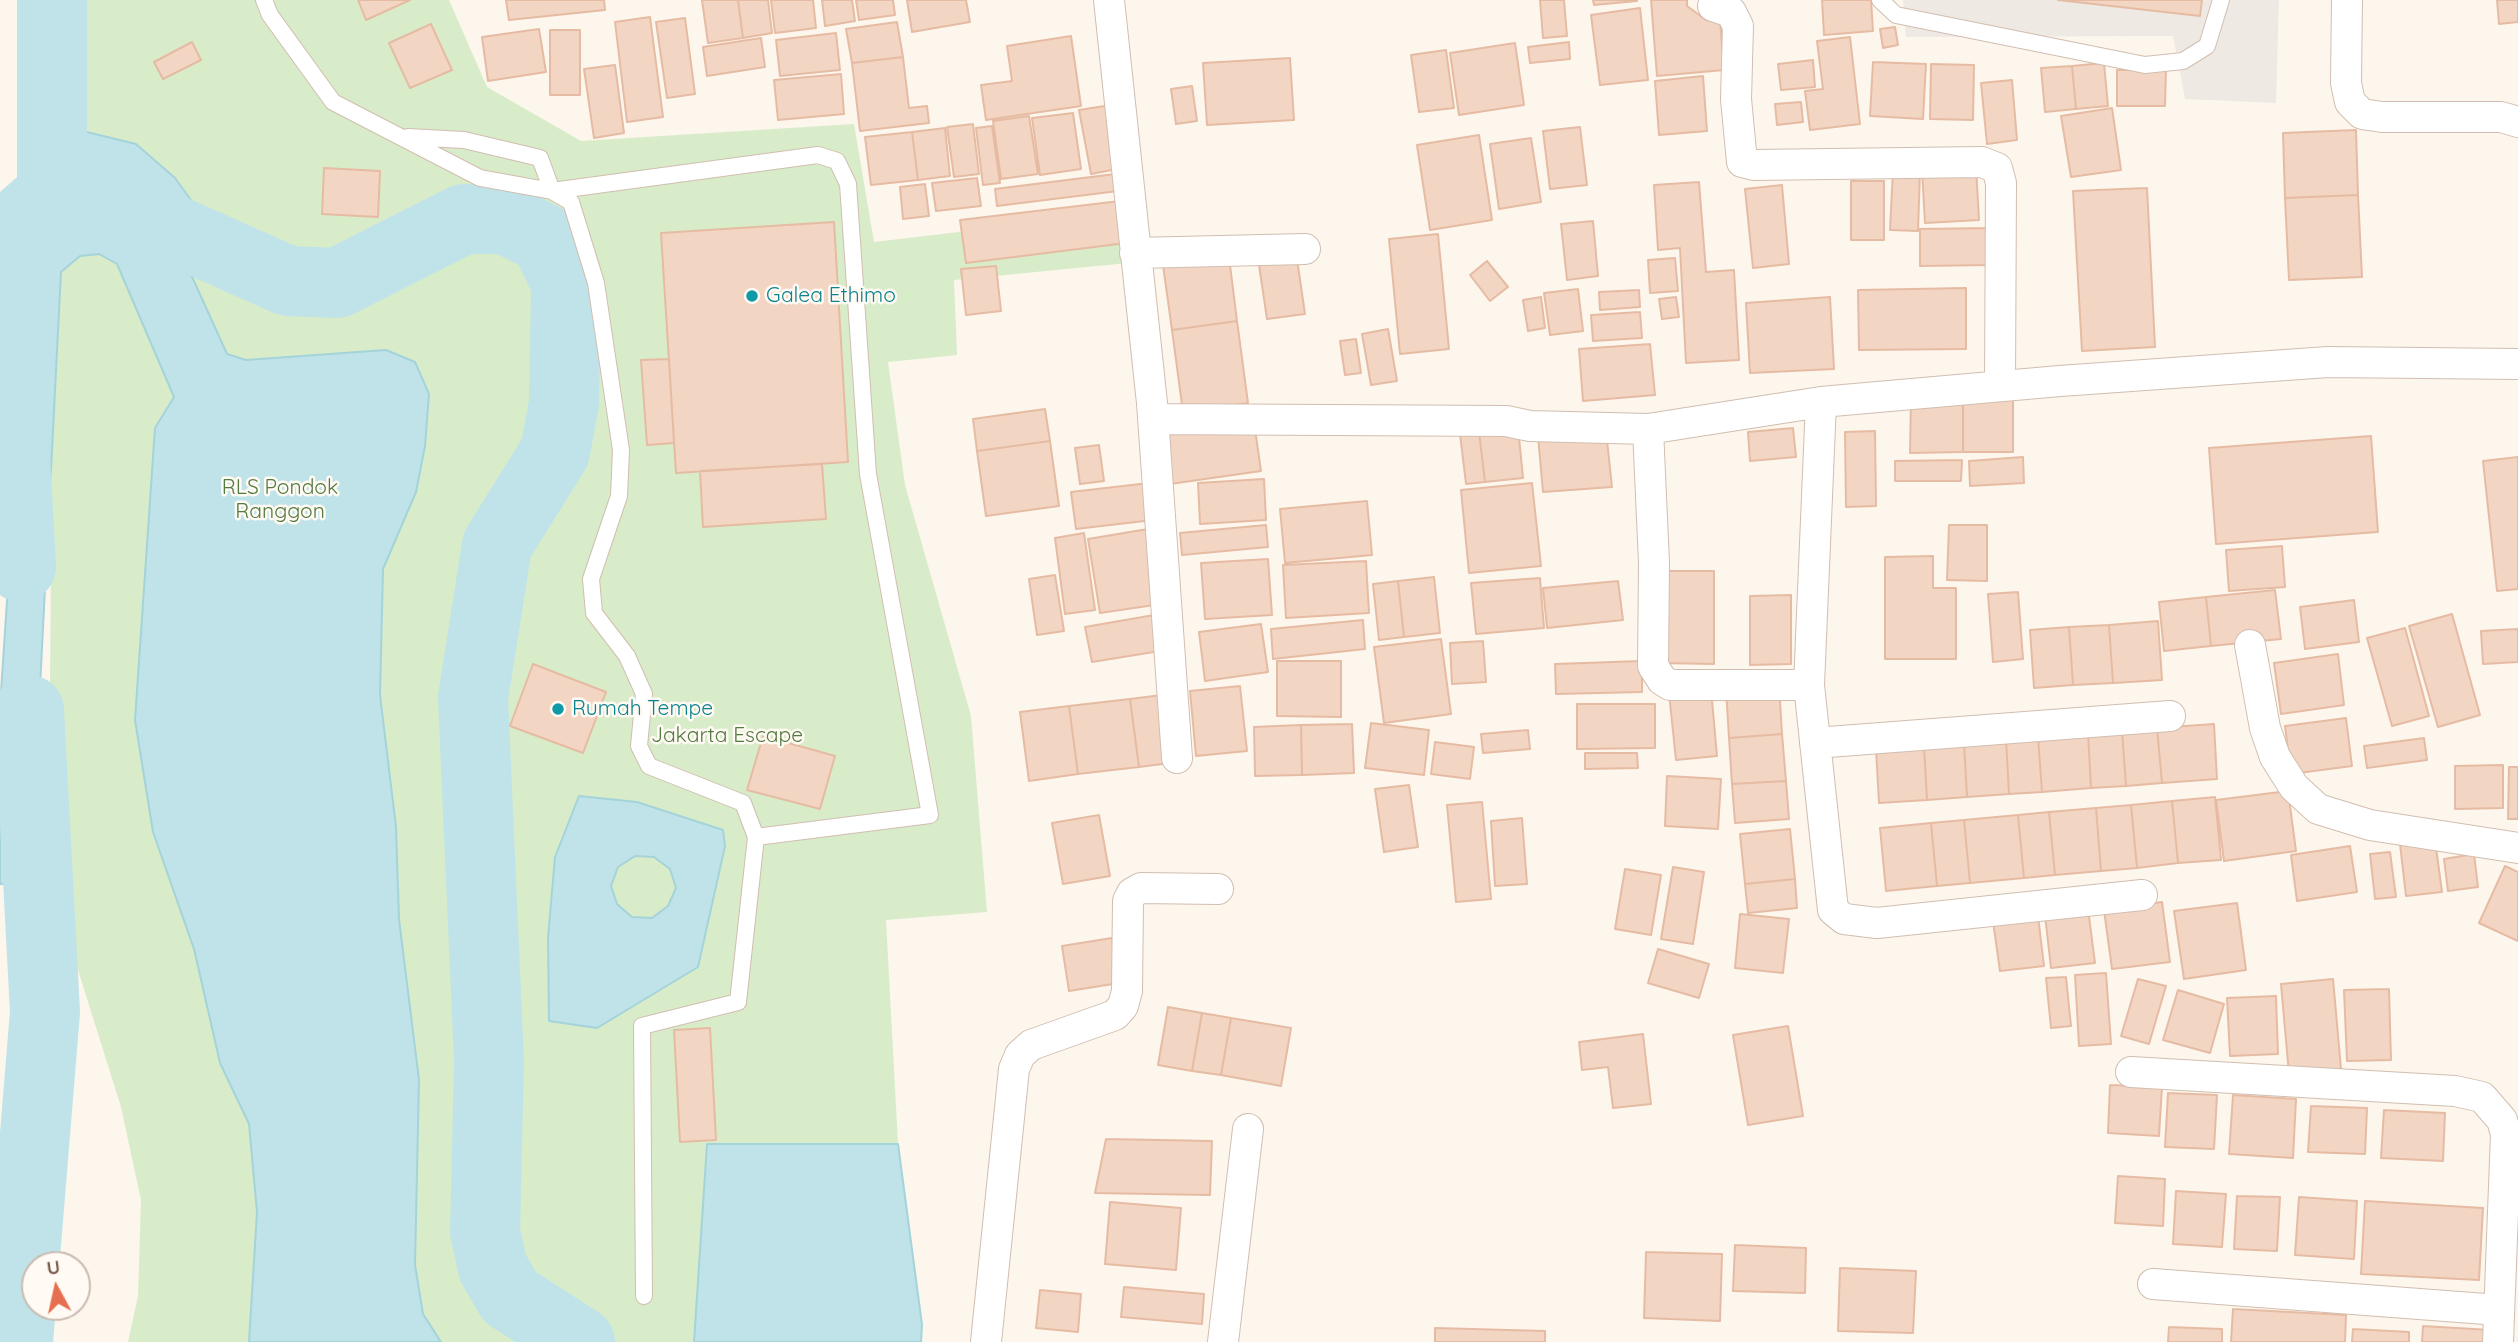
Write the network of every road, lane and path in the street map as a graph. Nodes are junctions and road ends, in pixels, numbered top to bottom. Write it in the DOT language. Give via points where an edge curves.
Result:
graph roads {
  1 [pos="264,0"];
  2 [pos="1109,0"];
  3 [pos="1880,0"];
  4 [pos="2221,0"];
  5 [pos="2347,0"];
  6 [pos="1713,6"];
  7 [pos="2518,122"];
  8 [pos="402,137"];
  9 [pos="552,191"];
  10 [pos="1305,248"];
  11 [pos="1135,253"];
  12 [pos="2518,364"];
  13 [pos="2000,386"];
  14 [pos="1821,402"];
  15 [pos="1153,419"];
  16 [pos="1648,429"];
  17 [pos="2250,645"];
  18 [pos="1809,685"];
  19 [pos="2169,716"];
  20 [pos="1815,743"];
  21 [pos="1177,758"];
  22 [pos="756,837"];
  23 [pos="2518,848"];
  24 [pos="1218,889"];
  25 [pos="2142,895"];
  26 [pos="2131,1072"];
  27 [pos="1248,1129"];
  28 [pos="2153,1284"];
  29 [pos="644,1296"];
  30 [pos="2498,1310"];
  31 [pos="986,1342"];
  32 [pos="1223,1342"];
  33 [pos="2498,1342"];
  1 -- 8 [label="lane" via="333,102"];
  2 -- 11 [label="street"];
  3 -- 4 [label="lane" via="1896,15 2145,65 2182,61 2207,46"];
  5 -- 7 [label="street" via="2346,83 2350,102 2362,114 2501,117"];
  6 -- 13 [label="street" via="1731,12 1738,26 1736,99 1742,162 1982,162 1997,168 2001,183"];
  8 -- 9 [label="lane" via="480,178"];
  8 -- 9 [label="lane" via="464,140 540,158"];
  9 -- 22 [label="lane" via="571,202 596,283 621,450 618,496 591,579 594,613 627,656 645,694 639,746 649,766 743,803"];
  9 -- 22 [label="lane" via="818,155 836,161 848,184 868,474 930,815"];
  10 -- 11 [label="street"];
  11 -- 15 [label="street"];
  12 -- 13 [label="street" via="2328,362"];
  13 -- 14 [label="street"];
  14 -- 16 [label="street"];
  14 -- 18 [label="street"];
  15 -- 16 [label="street" via="1506,421 1530,426"];
  15 -- 21 [label="street"];
  16 -- 18 [label="street" via="1653,666 1670,685"];
  17 -- 23 [label="street" via="2264,728 2275,757 2294,788 2318,809 2370,825"];
  18 -- 20 [label="street"];
  19 -- 20 [label="street"];
  20 -- 25 [label="street" via="1829,897 1833,910 1844,919 1877,923"];
  22 -- 29 [label="lane" via="738,1002 642,1026"];
  24 -- 31 [label="street" via="1141,888 1132,893 1123,1006 1115,1015 1031,1045 1020,1055 1014,1069"];
  26 -- 30 [label="street" via="2455,1091 2482,1097 2502,1120 2506,1134"];
  27 -- 32 [label="street"];
  28 -- 30 [label="street"];
  30 -- 33 [label="street"];
}
